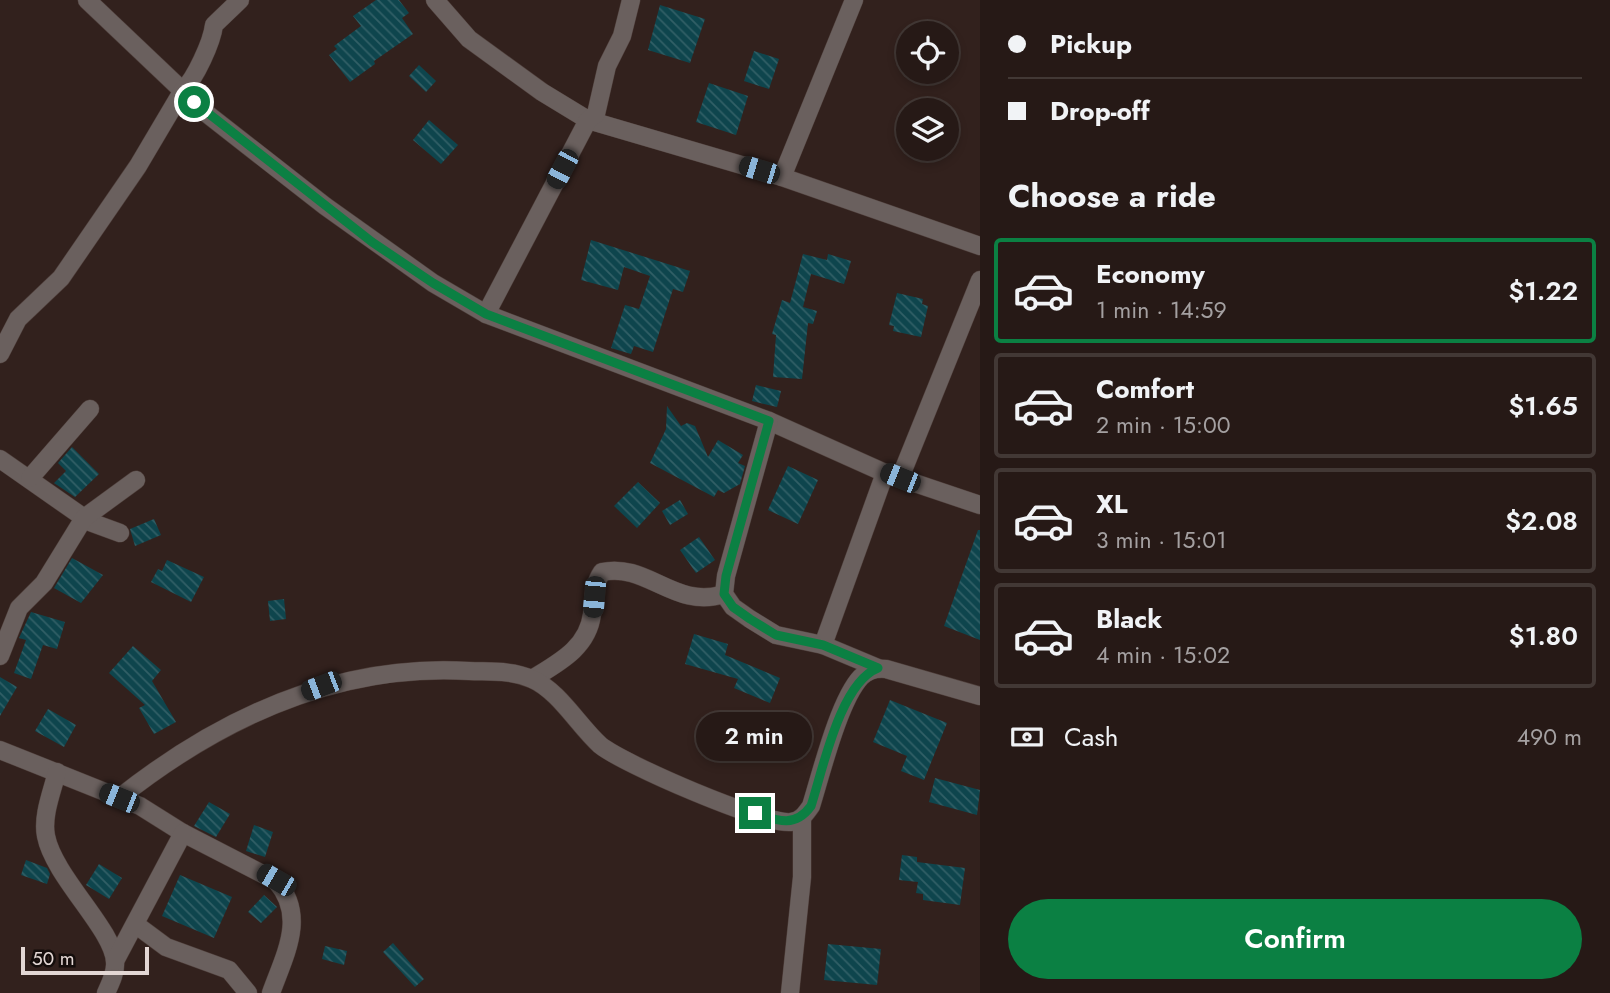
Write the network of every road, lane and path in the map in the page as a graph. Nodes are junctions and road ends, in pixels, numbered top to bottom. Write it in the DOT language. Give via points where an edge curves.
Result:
graph roads {
  1 [pos="87,0"];
  2 [pos="240,0"];
  3 [pos="435,0"];
  4 [pos="631,0"];
  5 [pos="854,0"];
  6 [pos="183,90"];
  7 [pos="588,120"];
  8 [pos="782,177"];
  9 [pos="980,246"];
  10 [pos="980,280"];
  11 [pos="486,314"];
  12 [pos="0,354"];
  13 [pos="90,409"];
  14 [pos="769,421"];
  15 [pos="0,459"];
  16 [pos="892,476"];
  17 [pos="30,478"];
  18 [pos="136,480"];
  19 [pos="980,505"];
  20 [pos="84,518"];
  21 [pos="120,533"];
  22 [pos="724,594"];
  23 [pos="823,645"];
  24 [pos="0,656"];
  25 [pos="878,668"];
  26 [pos="532,679"];
  27 [pos="980,696"];
  28 [pos="0,750"];
  29 [pos="57,772"];
  30 [pos="119,798"];
  31 [pos="802,818"];
  32 [pos="183,833"];
  33 [pos="135,924"];
  34 [pos="116,961"];
  35 [pos="106,993"];
  36 [pos="248,993"];
  37 [pos="271,993"];
  38 [pos="790,993"];
  1 -- 6 [label="street"];
  2 -- 6 [label="street" via="214,25 192,81"];
  3 -- 7 [label="street" via="469,38"];
  4 -- 7 [label="street" via="622,36 607,66 596,114"];
  5 -- 8 [label="street"];
  6 -- 11 [label="street" via="206,113 372,242"];
  6 -- 12 [label="street" via="138,166 61,278 18,319"];
  7 -- 8 [label="street"];
  7 -- 11 [label="street"];
  8 -- 9 [label="street"];
  10 -- 16 [label="street"];
  11 -- 14 [label="street"];
  13 -- 17 [label="street"];
  14 -- 16 [label="street"];
  14 -- 22 [label="street"];
  15 -- 17 [label="street"];
  16 -- 19 [label="street"];
  16 -- 23 [label="street"];
  17 -- 20 [label="street"];
  18 -- 20 [label="street"];
  20 -- 21 [label="street"];
  20 -- 24 [label="street" via="44,583 19,608"];
  22 -- 23 [label="street" via="733,607 776,635"];
  22 -- 26 [label="street" via="696,598 628,572 602,572 581,643"];
  23 -- 25 [label="street"];
  25 -- 27 [label="street"];
  25 -- 31 [label="street" via="861,677 849,697 811,806"];
  26 -- 30 [label="street" via="506,672 434,668 321,686 237,722 180,753"];
  26 -- 31 [label="street" via="602,746 629,764 773,819 791,822"];
  28 -- 29 [label="street"];
  29 -- 30 [label="street"];
  29 -- 34 [label="street" via="46,838 67,882"];
  30 -- 32 [label="street"];
  31 -- 38 [label="street" via="802,877"];
  32 -- 33 [label="street"];
  32 -- 37 [label="street" via="276,880 285,891 294,924"];
  33 -- 34 [label="street"];
  33 -- 36 [label="street" via="166,947 229,970"];
  34 -- 35 [label="street"];
}
